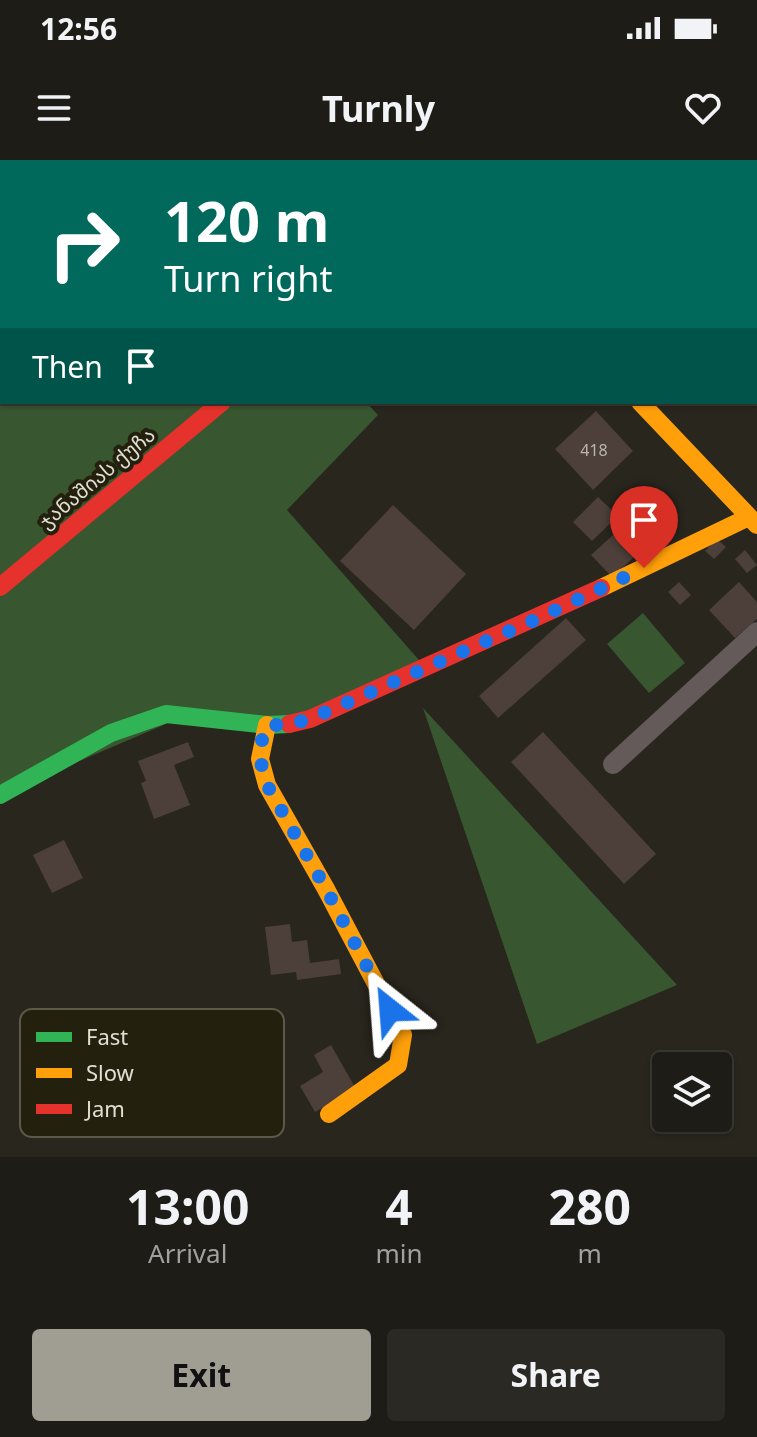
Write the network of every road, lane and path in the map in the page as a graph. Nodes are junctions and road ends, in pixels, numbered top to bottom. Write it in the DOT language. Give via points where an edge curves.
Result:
graph roads {
  1 [pos="220,404"];
  2 [pos="642,404"];
  3 [pos="753,521"];
  4 [pos="0,587"];
  5 [pos="757,632"];
  6 [pos="267,725"];
  7 [pos="613,764"];
  8 [pos="0,795"];
  9 [pos="329,1114"];
  1 -- 4 [label="street, ჯანაშიას ქუჩა"];
  2 -- 3 [label="street"];
  3 -- 6 [label="street" via="324,713"];
  5 -- 7 [label="street"];
  6 -- 8 [label="street" via="187,715 150,718 111,733"];
  6 -- 9 [label="street" via="260,759 267,785 403,1035 398,1065"];
}
